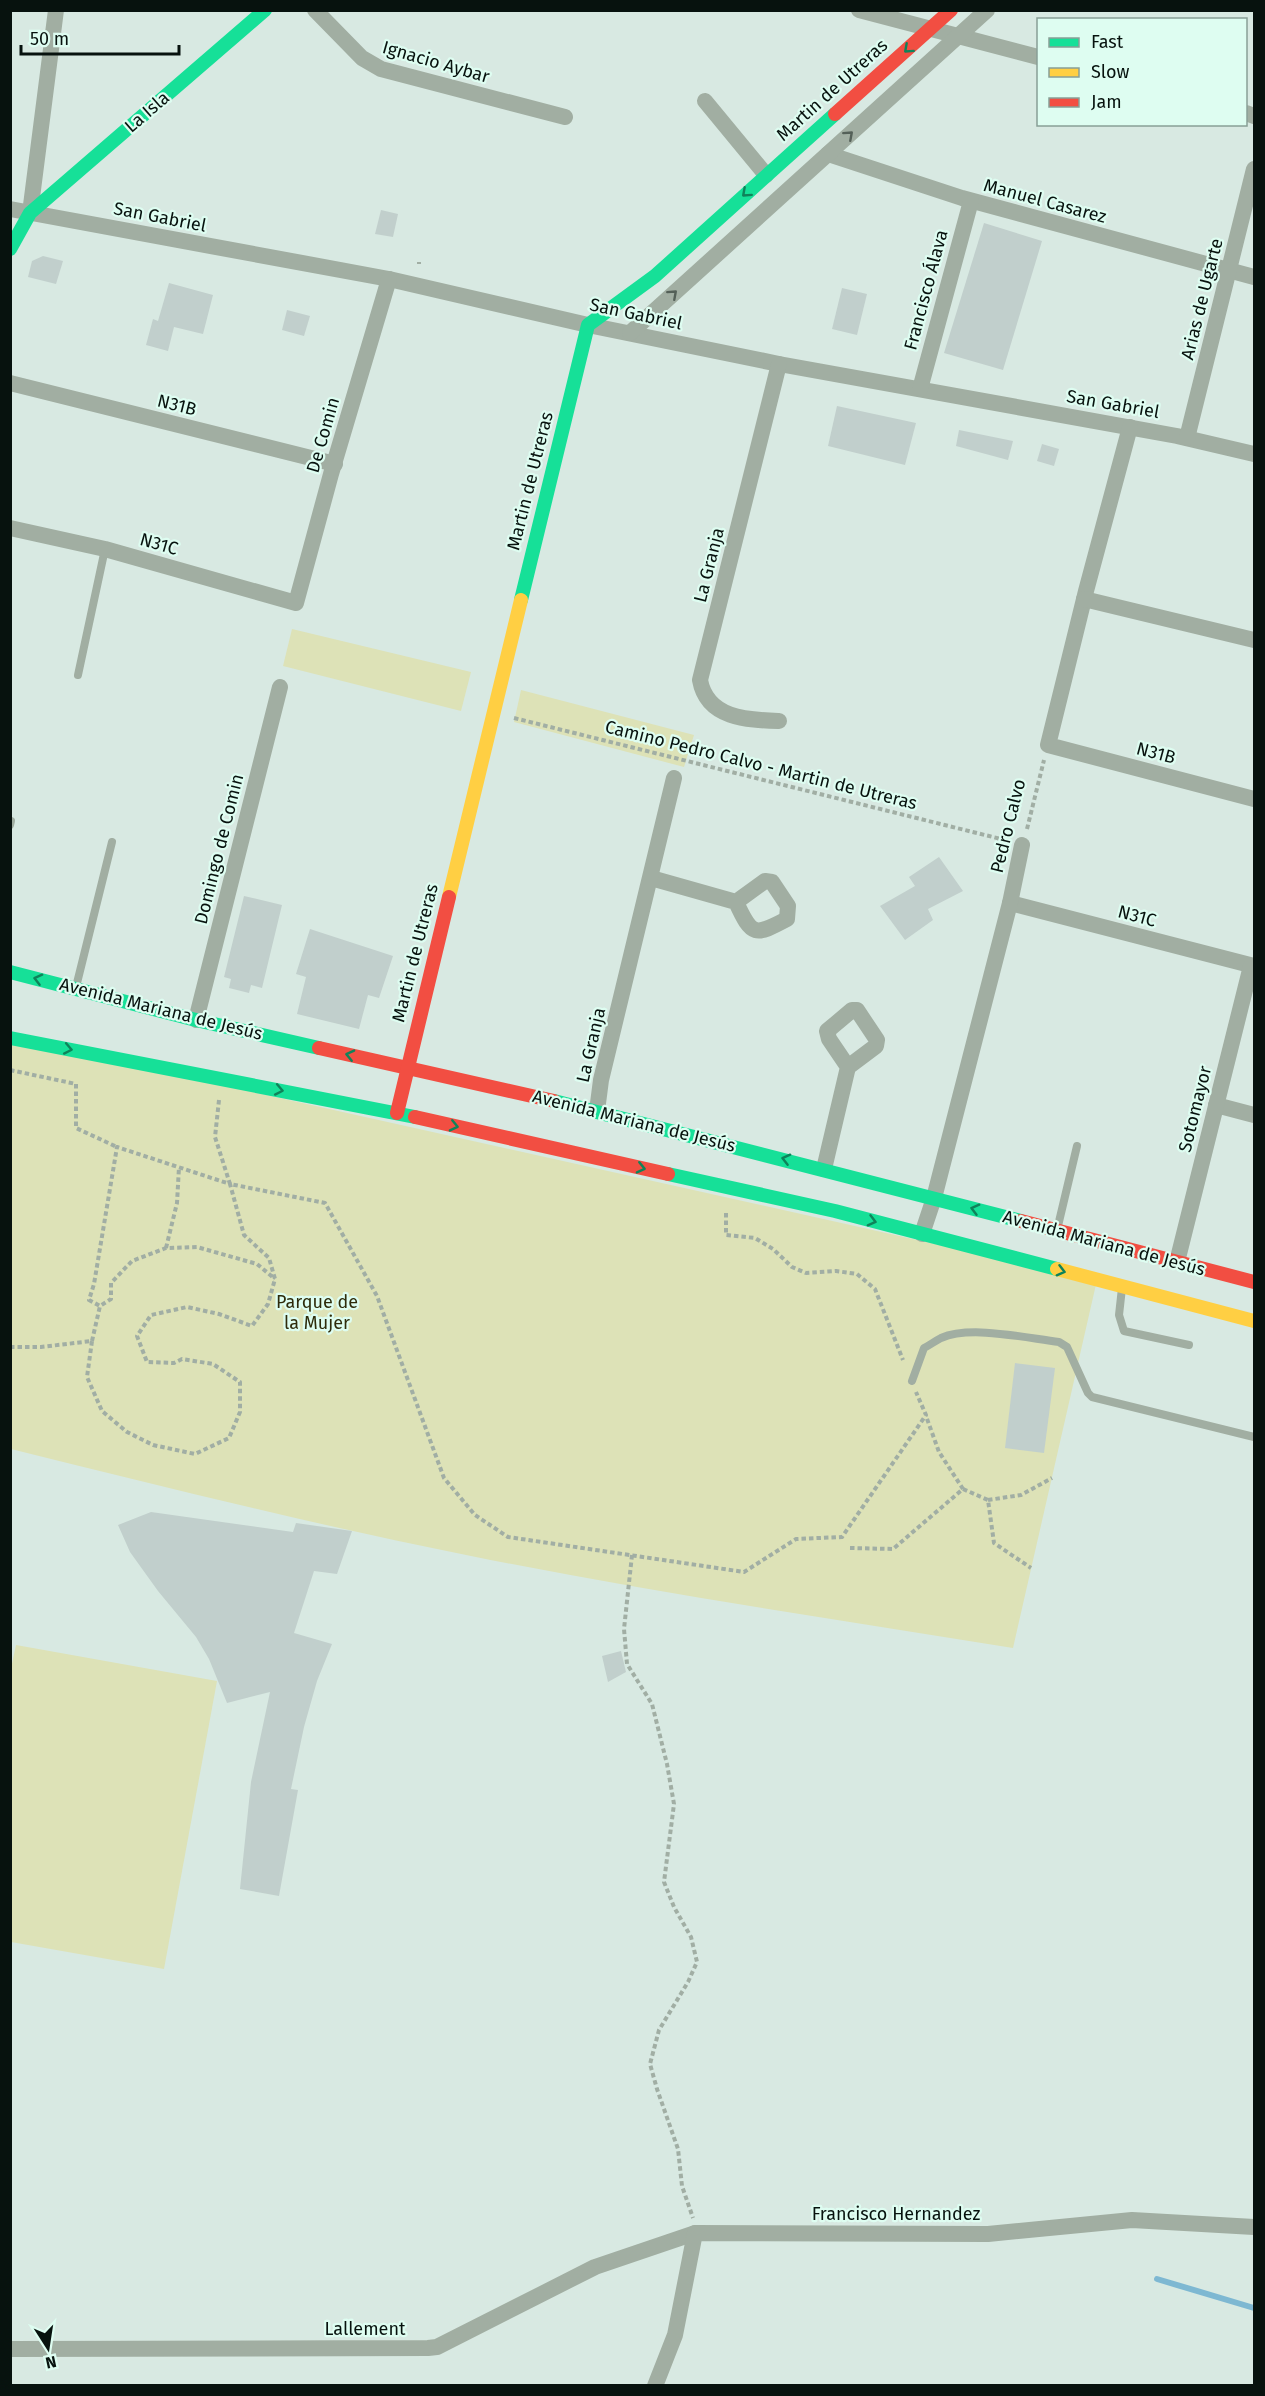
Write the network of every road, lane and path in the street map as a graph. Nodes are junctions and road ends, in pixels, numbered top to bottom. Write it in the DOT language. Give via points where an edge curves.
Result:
graph roads {
  1 [pos="56,10"];
  2 [pos="265,10"];
  3 [pos="315,10"];
  4 [pos="860,10"];
  5 [pos="951,10"];
  6 [pos="987,10"];
  7 [pos="929,30"];
  8 [pos="959,35"];
  9 [pos="1037,57"];
  10 [pos="705,100"];
  11 [pos="565,117"];
  12 [pos="828,154"];
  13 [pos="1254,169"];
  14 [pos="766,175"];
  15 [pos="971,201"];
  16 [pos="10,209"];
  17 [pos="30,213"];
  18 [pos="10,249"];
  19 [pos="1228,270"];
  20 [pos="1254,278"];
  21 [pos="389,279"];
  22 [pos="588,324"];
  23 [pos="630,333"];
  24 [pos="779,364"];
  25 [pos="10,383"];
  26 [pos="920,389"];
  27 [pos="1130,427"];
  28 [pos="1187,438"];
  29 [pos="1254,454"];
  30 [pos="334,464"];
  31 [pos="10,528"];
  32 [pos="105,549"];
  33 [pos="1084,599"];
  34 [pos="296,603"];
  35 [pos="1254,640"];
  36 [pos="78,675"];
  37 [pos="280,687"];
  38 [pos="493,712"];
  39 [pos="779,721"];
  40 [pos="1048,745"];
  41 [pos="675,778"];
  42 [pos="1254,799"];
  43 [pos="112,843"];
  44 [pos="1023,844"];
  45 [pos="651,878"];
  46 [pos="736,902"];
  47 [pos="1010,903"];
  48 [pos="1253,966"];
  49 [pos="10,972"];
  50 [pos="76,988"];
  51 [pos="196,1020"];
  52 [pos="10,1038"];
  53 [pos="848,1067"];
  54 [pos="407,1068"];
  55 [pos="10,1070"];
  56 [pos="222,1079"];
  57 [pos="1216,1105"];
  58 [pos="597,1110"];
  59 [pos="397,1113"];
  60 [pos="1254,1115"];
  61 [pos="1077,1146"];
  62 [pos="117,1147"];
  63 [pos="179,1167"];
  64 [pos="824,1169"];
  65 [pos="844,1174"];
  66 [pos="230,1184"];
  67 [pos="934,1198"];
  68 [pos="835,1211"];
  69 [pos="726,1213"];
  70 [pos="1057,1230"];
  71 [pos="922,1234"];
  72 [pos="166,1248"];
  73 [pos="1177,1262"];
  74 [pos="275,1279"];
  75 [pos="1254,1282"];
  76 [pos="1122,1287"];
  77 [pos="100,1306"];
  78 [pos="1254,1321"];
  79 [pos="92,1341"];
  80 [pos="1189,1345"];
  81 [pos="10,1347"];
  82 [pos="912,1382"];
  83 [pos="926,1415"];
  84 [pos="1254,1437"];
  85 [pos="1052,1478"];
  86 [pos="963,1489"];
  87 [pos="988,1500"];
  88 [pos="850,1548"];
  89 [pos="632,1555"];
  90 [pos="1031,1568"];
  91 [pos="1254,2227"];
  92 [pos="695,2233"];
  93 [pos="10,2349"];
  94 [pos="655,2385"];
  1 -- 17 [label="street"];
  2 -- 17 [label="main road, La Isla"];
  3 -- 11 [label="street, Ignacio Aybar" via="362,58 381,69"];
  4 -- 7 [label="street"];
  5 -- 7 [label="main road, Martin de Utreras"];
  6 -- 8 [label="street"];
  7 -- 8 [label="street"];
  7 -- 14 [label="main road, Martin de Utreras, one-way"];
  8 -- 9 [label="street"];
  12 -- 8 [label="street, one-way"];
  10 -- 14 [label="street"];
  12 -- 15 [label="street, Manuel Casarez"];
  23 -- 12 [label="street, one-way"];
  13 -- 19 [label="street, Arias de Ugarte"];
  14 -- 22 [label="main road, Martin de Utreras, one-way" via="655,276"];
  15 -- 19 [label="street, Manuel Casarez"];
  15 -- 26 [label="street, Francisco Álava"];
  16 -- 17 [label="street, San Gabriel"];
  17 -- 18 [label="main road"];
  17 -- 21 [label="street, San Gabriel"];
  19 -- 20 [label="street, Manuel Casarez"];
  19 -- 28 [label="street, Arias de Ugarte"];
  21 -- 22 [label="street, San Gabriel"];
  21 -- 30 [label="street, De Comin"];
  22 -- 23 [label="street, San Gabriel"];
  22 -- 38 [label="main road, Martin de Utreras"];
  23 -- 24 [label="street, San Gabriel"];
  24 -- 26 [label="street, San Gabriel"];
  24 -- 39 [label="street, La Granja" via="700,680 709,700 725,714"];
  25 -- 30 [label="street, N31B"];
  26 -- 27 [label="street, San Gabriel"];
  27 -- 28 [label="street, San Gabriel"];
  27 -- 33 [label="street"];
  28 -- 29 [label="street, San Gabriel"];
  30 -- 34 [label="street, De Comin"];
  31 -- 32 [label="street, N31C"];
  32 -- 34 [label="street, N31C"];
  32 -- 36 [label="lane"];
  33 -- 35 [label="street"];
  33 -- 40 [label="street"];
  37 -- 51 [label="street, Domingo de Comin"];
  38 -- 44 [label="path, Camino Pedro Calvo - Martin de Utreras"];
  38 -- 54 [label="main road, Martin de Utreras"];
  40 -- 42 [label="street, N31B"];
  40 -- 44 [label="path, Pedro Calvo"];
  41 -- 45 [label="street, La Granja"];
  43 -- 50 [label="lane"];
  44 -- 47 [label="street, Pedro Calvo"];
  45 -- 46 [label="street"];
  45 -- 58 [label="street, La Granja"];
  47 -- 48 [label="street, N31C"];
  47 -- 67 [label="street, Pedro Calvo"];
  48 -- 57 [label="street, Sotomayor"];
  50 -- 49 [label="main road, Avenida Mariana de Jesús, one-way"];
  50 -- 51 [label="main road, Avenida Mariana de Jesús"];
  54 -- 51 [label="main road, Avenida Mariana de Jesús, one-way"];
  52 -- 56 [label="main road, Avenida Mariana de Jesús, one-way"];
  53 -- 64 [label="street"];
  54 -- 58 [label="main road, Avenida Mariana de Jesús"];
  54 -- 59 [label="main road, Martin de Utreras"];
  55 -- 62 [label="path" via="76,1084 76,1128"];
  56 -- 59 [label="main road, Avenida Mariana de Jesús, one-way"];
  56 -- 66 [label="path" via="215,1137"];
  57 -- 60 [label="street"];
  57 -- 73 [label="street, Sotomayor"];
  64 -- 58 [label="main road, Avenida Mariana de Jesús, one-way"];
  59 -- 68 [label="main road, Avenida Mariana de Jesús, one-way"];
  61 -- 70 [label="lane"];
  62 -- 63 [label="path"];
  62 -- 77 [label="path" via="89,1300"];
  63 -- 66 [label="path"];
  63 -- 72 [label="path" via="177,1203"];
  64 -- 65 [label="main road, Avenida Mariana de Jesús"];
  65 -- 67 [label="main road, Avenida Mariana de Jesús"];
  65 -- 68 [label="main road"];
  66 -- 74 [label="path" via="244,1234 269,1258"];
  66 -- 89 [label="path" via="325,1203 376,1296 444,1478 475,1515 508,1537"];
  70 -- 67 [label="main road, Avenida Mariana de Jesús, one-way"];
  67 -- 71 [label="street, Pedro Calvo"];
  68 -- 71 [label="main road, Avenida Mariana de Jesús, one-way"];
  69 -- 82 [label="path" via="726,1235 754,1238 806,1273 857,1274 875,1289"];
  70 -- 73 [label="main road, Avenida Mariana de Jesús"];
  71 -- 76 [label="main road, Avenida Mariana de Jesús, one-way"];
  72 -- 74 [label="path" via="197,1247 257,1264"];
  72 -- 77 [label="path" via="132,1261 111,1283 111,1299"];
  73 -- 75 [label="main road, Avenida Mariana de Jesús"];
  74 -- 79 [label="path" via="268,1304 252,1326 187,1307 151,1315 137,1336 147,1362 174,1363 182,1359 213,1364 240,1382 240,1412 229,1438 195,1454 153,1444 127,1431 102,1411 87,1377"];
  76 -- 78 [label="main road, Avenida Mariana de Jesús"];
  76 -- 80 [label="lane" via="1119,1315 1124,1331"];
  77 -- 79 [label="path"];
  79 -- 81 [label="path"];
  82 -- 83 [label="path"];
  82 -- 84 [label="lane" via="924,1348 942,1337 997,1334 1059,1342 1067,1347 1092,1397"];
  83 -- 86 [label="path" via="939,1452"];
  83 -- 89 [label="path" via="842,1537 796,1539 744,1572"];
  85 -- 87 [label="path" via="1021,1495"];
  86 -- 87 [label="path"];
  86 -- 88 [label="path" via="893,1549"];
  87 -- 90 [label="path" via="994,1543"];
  89 -- 92 [label="path" via="624,1629 627,1664 652,1704 667,1764 674,1804 664,1882 691,1937 697,1962 659,2030 650,2064 678,2149 682,2186"];
  91 -- 92 [label="street, Francisco Hernandez" via="1132,2220 988,2234"];
  92 -- 93 [label="street, Lallement" via="595,2267 437,2347"];
  92 -- 94 [label="street" via="675,2335"];
}
